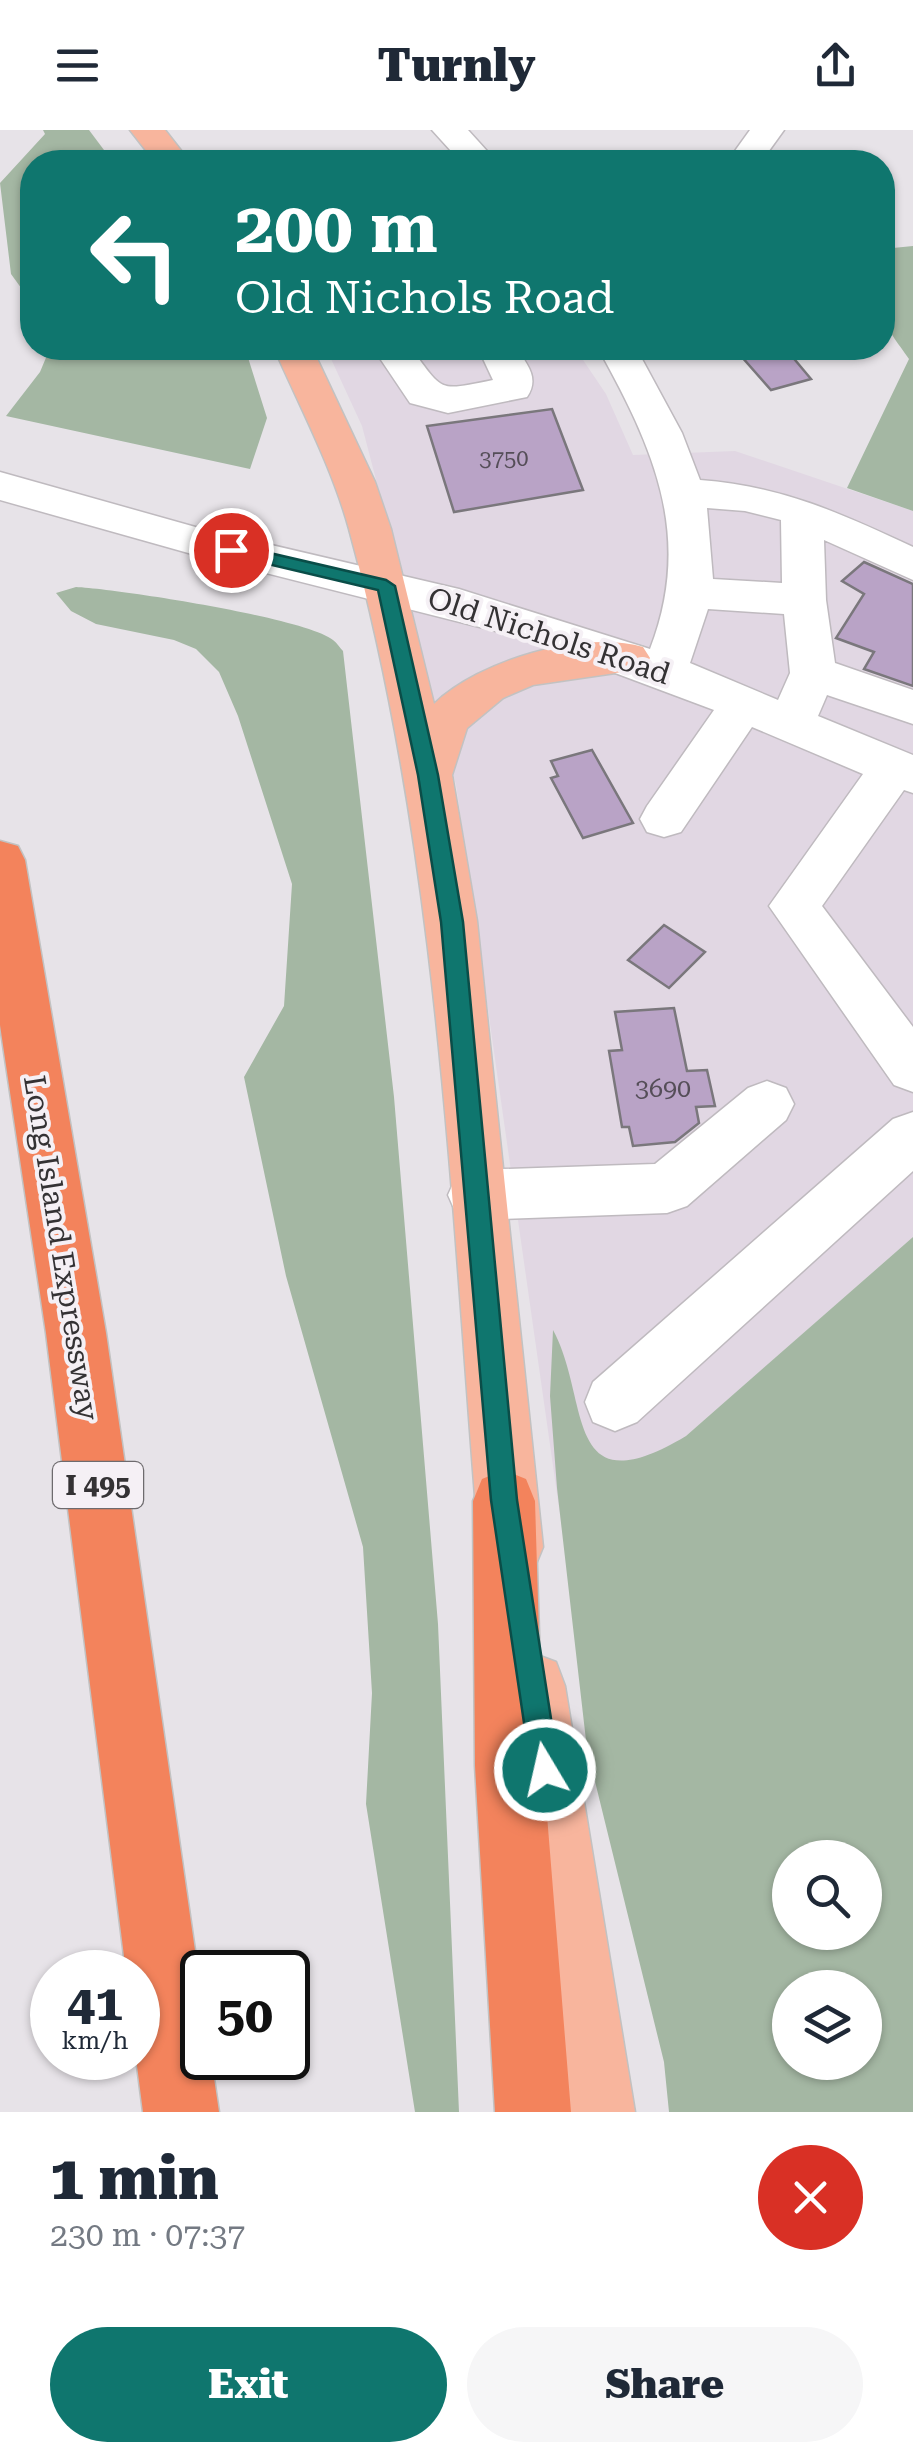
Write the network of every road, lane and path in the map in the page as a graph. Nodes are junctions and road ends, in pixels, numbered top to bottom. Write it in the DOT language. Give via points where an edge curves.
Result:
graph roads {
  1 [pos="148,130"];
  2 [pos="449,130"];
  3 [pos="164,150"];
  4 [pos="468,150"];
  5 [pos="308,360"];
  6 [pos="400,360"];
  7 [pos="504,360"];
  8 [pos="624,360"];
  9 [pos="0,486"];
  10 [pos="683,493"];
  11 [pos="802,512"];
  12 [pos="913,564"];
  13 [pos="386,586"];
  14 [pos="690,593"];
  15 [pos="804,600"];
  16 [pos="646,665"];
  17 [pos="813,673"];
  18 [pos="744,704"];
  19 [pos="913,706"];
  20 [pos="791,725"];
  21 [pos="903,771"];
  22 [pos="428,775"];
  23 [pos="664,819"];
  24 [pos="0,860"];
  25 [pos="913,1069"];
  26 [pos="767,1104"];
  27 [pos="913,1136"];
  28 [pos="476,1195"];
  29 [pos="616,1402"];
  30 [pos="504,1500"];
  31 [pos="182,2112"];
  32 [pos="533,2112"];
  33 [pos="596,2112"];
  1 -- 3 [label="main road"];
  2 -- 4 [label="street"];
  5 -- 13 [label="main road"];
  6 -- 7 [label="street" via="424,394 448,400 513,388"];
  8 -- 10 [label="street"];
  9 -- 13 [label="street, Old Nichols Road"];
  10 -- 11 [label="street" via="745,496"];
  10 -- 14 [label="street" via="694,558"];
  11 -- 12 [label="street"];
  11 -- 15 [label="street"];
  13 -- 16 [label="street, Old Nichols Road" via="535,626"];
  13 -- 22 [label="main road"];
  14 -- 15 [label="street"];
  14 -- 16 [label="street"];
  15 -- 17 [label="street"];
  16 -- 18 [label="street, Old Nichols Road"];
  16 -- 22 [label="main road" via="540,668 484,688 451,717"];
  17 -- 19 [label="street"];
  17 -- 20 [label="street"];
  18 -- 20 [label="street, Old Nichols Road"];
  18 -- 23 [label="street"];
  20 -- 21 [label="street, Old Nichols Road"];
  21 -- 25 [label="street" via="794,906"];
  22 -- 28 [label="main road" via="452,922"];
  24 -- 31 [label="highway, Long Island Expressway / I 495" via="76,1333"];
  26 -- 28 [label="street" via="667,1188"];
  27 -- 29 [label="street"];
  28 -- 30 [label="main road"];
  30 -- 32 [label="highway" via="509,1766"];
  30 -- 33 [label="main road"];
}
